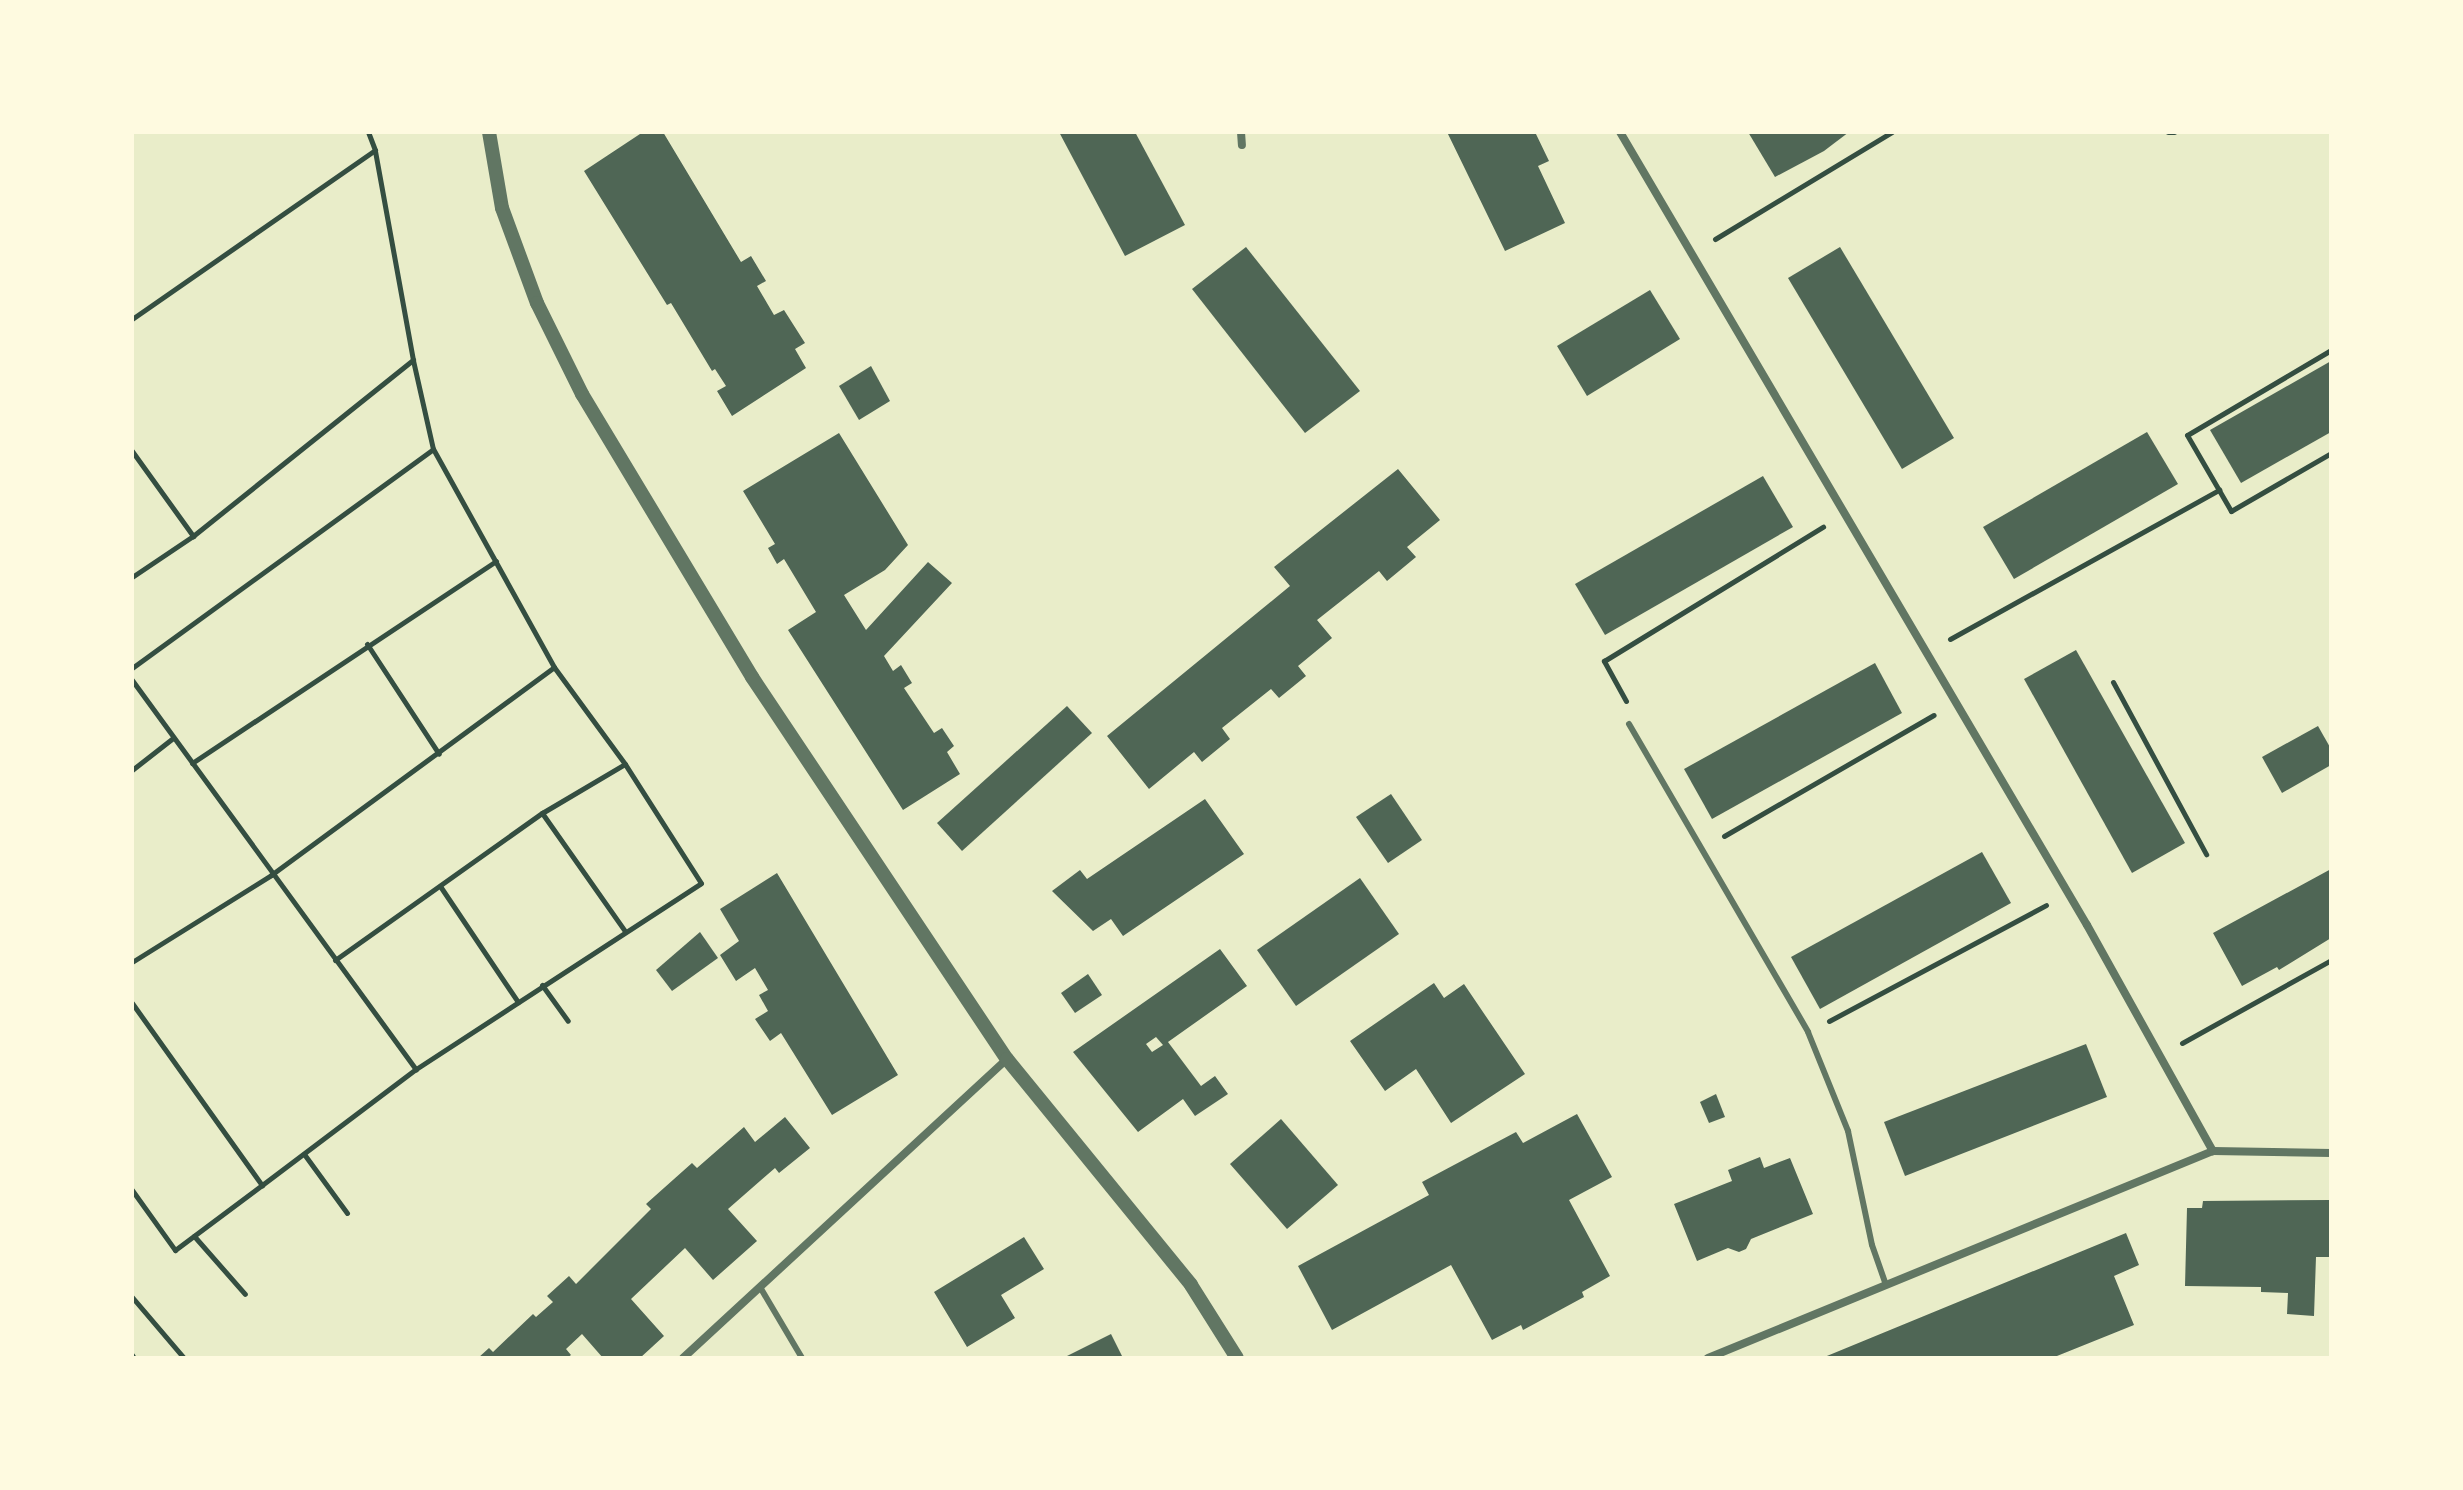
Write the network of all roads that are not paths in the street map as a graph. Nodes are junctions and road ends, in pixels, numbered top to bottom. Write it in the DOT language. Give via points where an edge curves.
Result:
graph roads {
  1 [pos="489,132"];
  2 [pos="1241,132"];
  3 [pos="1620,132"];
  4 [pos="1242,145"];
  5 [pos="1629,724"];
  6 [pos="1007,1059"];
  7 [pos="2213,1151"];
  8 [pos="2331,1153"];
  9 [pos="1886,1285"];
  10 [pos="760,1287"];
  11 [pos="683,1358"];
  12 [pos="802,1358"];
  13 [pos="1237,1358"];
  14 [pos="1708,1358"];
  1 -- 6 [label="street" via="502,208 537,303 582,394 752,677"];
  2 -- 4 [label="street"];
  3 -- 7 [label="street" via="2068,893"];
  5 -- 9 [label="lane" via="1808,1032 1848,1131 1872,1245"];
  6 -- 10 [label="street"];
  6 -- 13 [label="street" via="1191,1285"];
  7 -- 8 [label="street"];
  7 -- 9 [label="street"];
  9 -- 14 [label="street"];
  10 -- 11 [label="street"];
  10 -- 12 [label="lane"];
}
